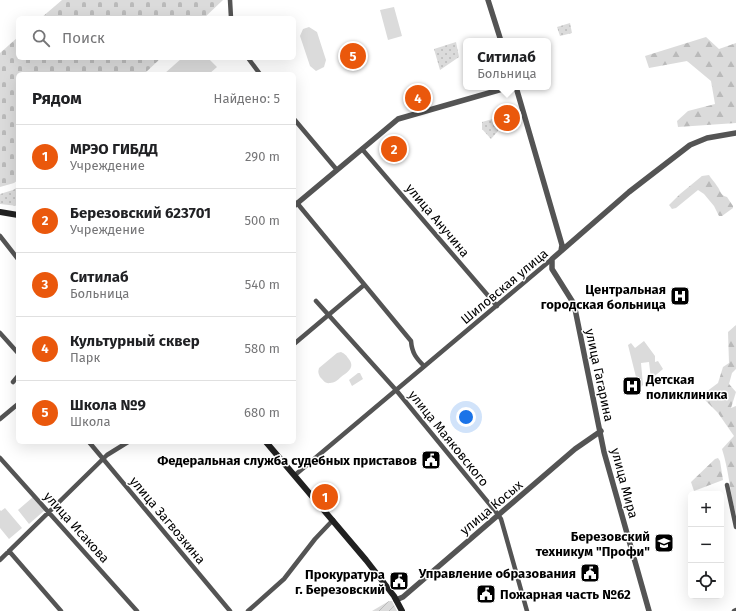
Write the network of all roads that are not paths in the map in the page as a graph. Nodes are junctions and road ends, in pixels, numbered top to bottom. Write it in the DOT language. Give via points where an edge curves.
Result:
graph roads {
  1 [pos="230,0"];
  2 [pos="488,0"];
  3 [pos="231,16"];
  4 [pos="500,38"];
  5 [pos="250,60"];
  6 [pos="258,72"];
  7 [pos="500,90"];
  8 [pos="517,90"];
  9 [pos="296,121"];
  10 [pos="736,133"];
  11 [pos="362,149"];
  12 [pos="337,170"];
  13 [pos="296,204"];
  14 [pos="296,206"];
  15 [pos="0,212"];
  16 [pos="16,215"];
  17 [pos="0,236"];
  18 [pos="561,251"];
  19 [pos="16,256"];
  20 [pos="552,259"];
  21 [pos="364,284"];
  22 [pos="316,301"];
  23 [pos="497,306"];
  24 [pos="328,315"];
  25 [pos="0,333"];
  26 [pos="296,342"];
  27 [pos="16,352"];
  28 [pos="424,366"];
  29 [pos="16,378"];
  30 [pos="13,382"];
  31 [pos="396,390"];
  32 [pos="16,406"];
  33 [pos="0,419"];
  34 [pos="601,431"];
  35 [pos="91,444"];
  36 [pos="124,444"];
  37 [pos="268,444"];
  38 [pos="0,458"];
  39 [pos="103,459"];
  40 [pos="295,475"];
  41 [pos="727,485"];
  42 [pos="49,512"];
  43 [pos="498,515"];
  44 [pos="333,520"];
  45 [pos="736,527"];
  46 [pos="9,551"];
  47 [pos="0,560"];
  48 [pos="396,600"];
  49 [pos="61,611"];
  50 [pos="137,611"];
  51 [pos="230,611"];
  52 [pos="248,611"];
  53 [pos="402,611"];
  54 [pos="527,611"];
  55 [pos="649,611"];
  1 -- 3 [label="street"];
  2 -- 4 [label="street"];
  5 -- 6 [label="street"];
  7 -- 11 [label="street" via="398,119"];
  8 -- 18 [label="street" via="562,245"];
  9 -- 12 [label="street"];
  10 -- 18 [label="street, Шиловская улица" via="707,138 690,145 629,192"];
  11 -- 12 [label="street"];
  11 -- 23 [label="street, улица Анучина"];
  12 -- 13 [label="street"];
  14 -- 21 [label="street"];
  15 -- 16 [label="main road"];
  17 -- 19 [label="street"];
  18 -- 20 [label="street, Шиловская улица"];
  20 -- 23 [label="street, Шиловская улица"];
  20 -- 34 [label="street, улица Гагарина" via="552,269 574,304"];
  21 -- 24 [label="street"];
  21 -- 28 [label="street" via="411,341 414,356"];
  22 -- 24 [label="street, улица Маяковского"];
  23 -- 28 [label="street, Шиловская улица"];
  24 -- 26 [label="street"];
  24 -- 31 [label="street, улица Маяковского"];
  25 -- 27 [label="street"];
  28 -- 31 [label="street, Шиловская улица"];
  29 -- 30 [label="street"];
  31 -- 40 [label="street, Шиловская улица"];
  31 -- 43 [label="street, улица Маяковского"];
  32 -- 33 [label="street"];
  34 -- 43 [label="street, улица Косых"];
  34 -- 55 [label="street, улица Мира" via="604,452"];
  35 -- 39 [label="street, улица Загвозкина"];
  36 -- 39 [label="street"];
  37 -- 40 [label="main road"];
  38 -- 42 [label="street, улица Исакова"];
  39 -- 42 [label="street"];
  39 -- 51 [label="street, улица Загвозкина"];
  40 -- 44 [label="main road"];
  41 -- 45 [label="street"];
  42 -- 46 [label="street"];
  42 -- 50 [label="street, улица Исакова"];
  43 -- 48 [label="street, улица Косых" via="407,594"];
  43 -- 54 [label="street, улица Маяковского"];
  44 -- 48 [label="main road"];
  44 -- 52 [label="street" via="284,579"];
  46 -- 47 [label="street"];
  46 -- 49 [label="street"];
  48 -- 53 [label="main road"];
}
